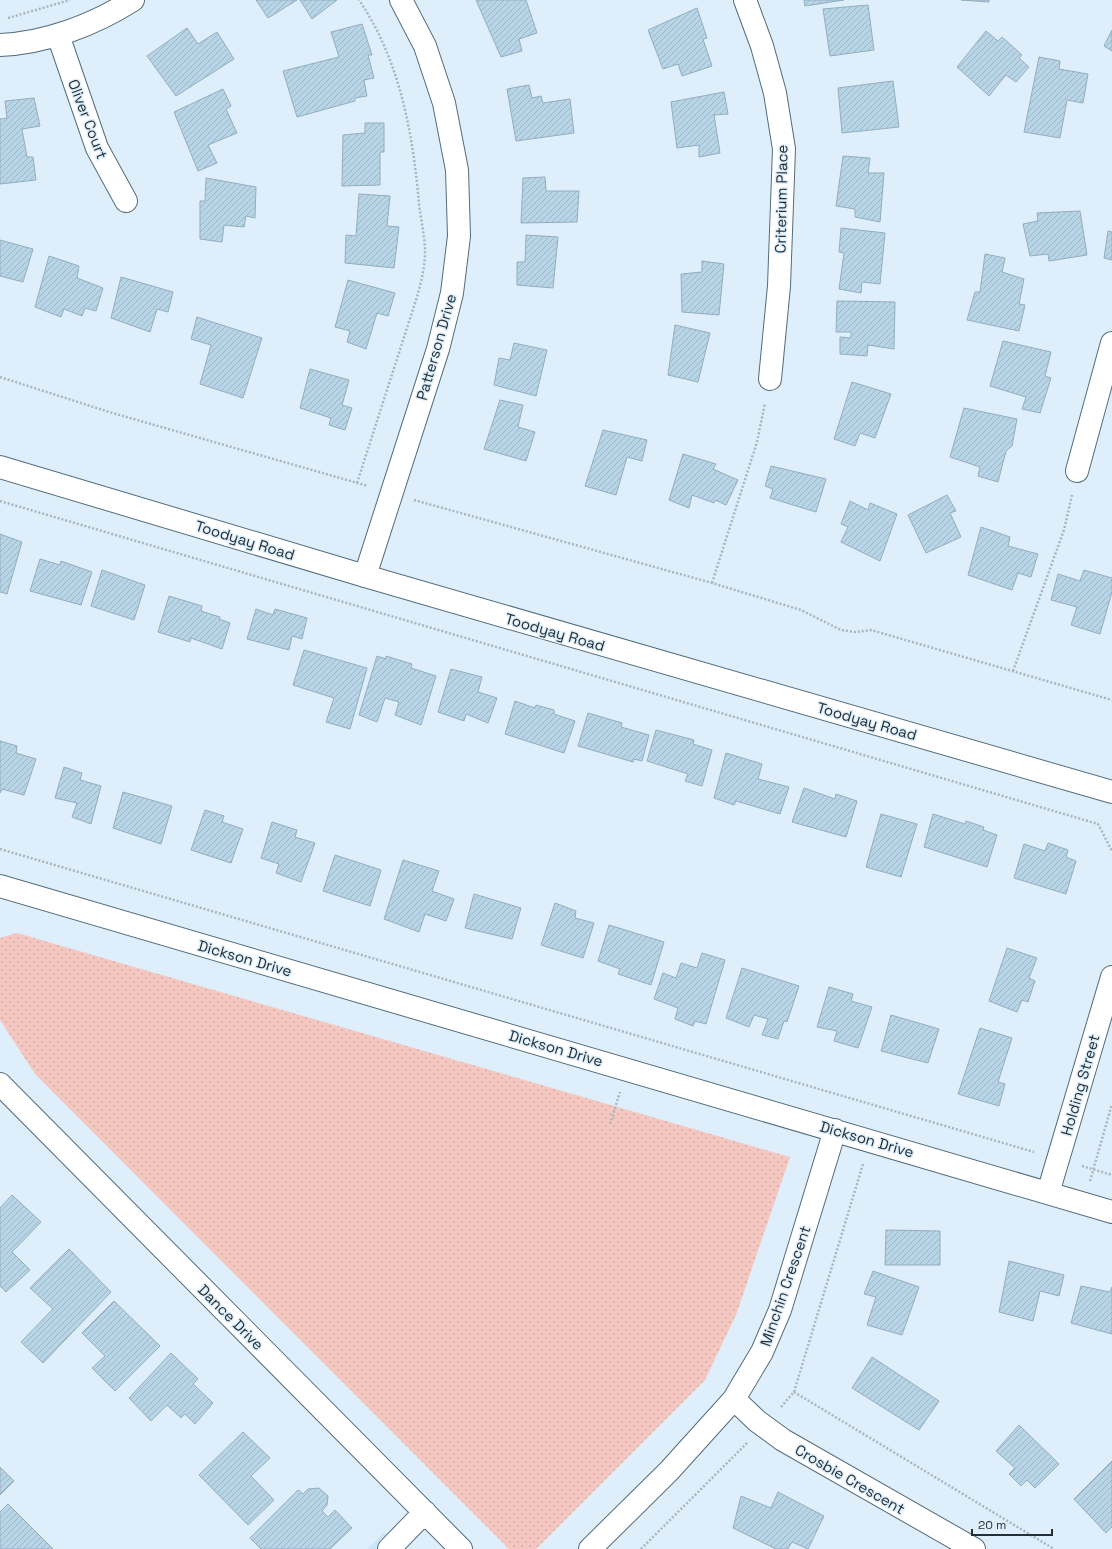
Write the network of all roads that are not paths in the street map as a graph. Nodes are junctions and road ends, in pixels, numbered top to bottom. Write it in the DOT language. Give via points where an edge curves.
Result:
graph roads {
  1 [pos="133,0"];
  2 [pos="401,0"];
  3 [pos="746,0"];
  4 [pos="58,35"];
  5 [pos="0,45"];
  6 [pos="126,201"];
  7 [pos="1112,343"];
  8 [pos="770,379"];
  9 [pos="0,467"];
  10 [pos="1077,471"];
  11 [pos="365,576"];
  12 [pos="1112,792"];
  13 [pos="0,886"];
  14 [pos="1112,977"];
  15 [pos="0,1084"];
  16 [pos="835,1130"];
  17 [pos="1048,1193"];
  18 [pos="1112,1212"];
  19 [pos="734,1399"];
  20 [pos="425,1512"];
  21 [pos="389,1549"];
  22 [pos="461,1549"];
  23 [pos="590,1549"];
  24 [pos="974,1549"];
  1 -- 4 [label="street"];
  2 -- 11 [label="street, Patterson Drive" via="425,46 444,103 458,170 459,236 452,293 438,349"];
  3 -- 8 [label="street, Criterium Place" via="775,93 784,149 779,286"];
  4 -- 5 [label="street"];
  4 -- 6 [label="street, Oliver Court" via="97,148"];
  7 -- 10 [label="street"];
  9 -- 11 [label="street, Toodyay Road"];
  11 -- 12 [label="street, Toodyay Road"];
  13 -- 16 [label="street, Dickson Drive"];
  14 -- 17 [label="street, Holding Street"];
  15 -- 20 [label="street, Dance Drive"];
  16 -- 17 [label="street, Dickson Drive"];
  16 -- 19 [label="street, Minchin Crescent" via="780,1310 762,1352"];
  17 -- 18 [label="street, Dickson Drive"];
  19 -- 23 [label="street, Minchin Crescent" via="669,1471"];
  19 -- 24 [label="street, Crosbie Crescent" via="782,1440"];
  20 -- 21 [label="street"];
  20 -- 22 [label="street, Dance Drive"];
}
